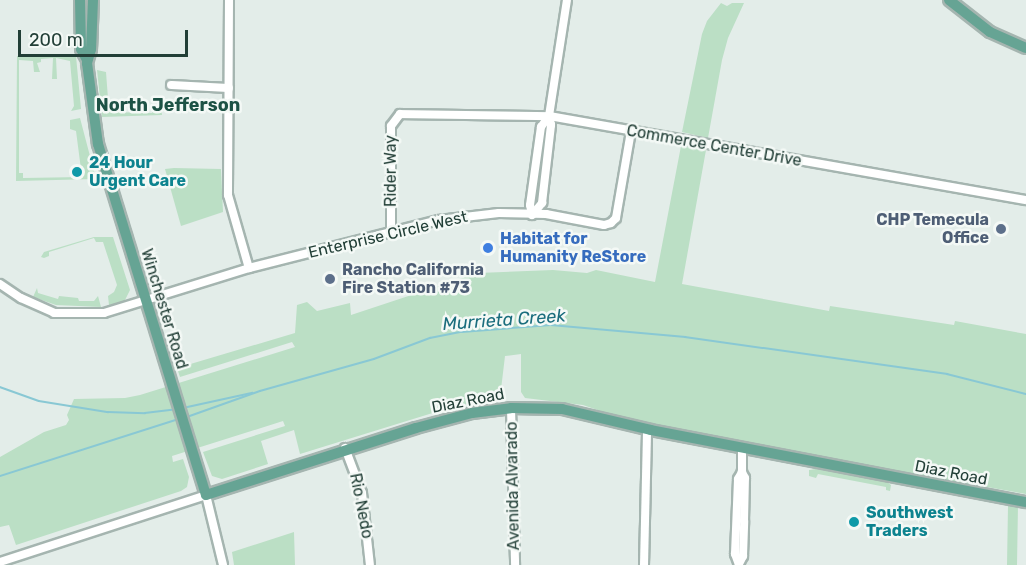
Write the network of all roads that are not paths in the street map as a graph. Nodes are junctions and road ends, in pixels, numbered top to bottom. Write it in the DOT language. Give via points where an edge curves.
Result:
graph roads {
  1 [pos="80,0"];
  2 [pos="93,0"];
  3 [pos="229,0"];
  4 [pos="567,0"];
  5 [pos="949,0"];
  6 [pos="1026,48"];
  7 [pos="87,60"];
  8 [pos="171,85"];
  9 [pos="229,88"];
  10 [pos="400,114"];
  11 [pos="549,116"];
  12 [pos="631,131"];
  13 [pos="1026,200"];
  14 [pos="532,215"];
  15 [pos="391,232"];
  16 [pos="249,268"];
  17 [pos="0,284"];
  18 [pos="147,302"];
  19 [pos="511,408"];
  20 [pos="647,429"];
  21 [pos="345,448"];
  22 [pos="742,448"];
  23 [pos="206,495"];
  24 [pos="1026,502"];
  25 [pos="7,563"];
  26 [pos="224,565"];
  27 [pos="370,565"];
  28 [pos="515,565"];
  29 [pos="644,565"];
  30 [pos="739,565"];
  1 -- 7 [label="main road, Winchester Road" via="81,50"];
  2 -- 7 [label="main road, Winchester Road"];
  3 -- 9 [label="street"];
  4 -- 11 [label="street"];
  5 -- 6 [label="main road" via="990,32"];
  7 -- 18 [label="main road, Winchester Road" via="98,144"];
  8 -- 9 [label="street"];
  9 -- 16 [label="street" via="228,195"];
  10 -- 11 [label="street, Commerce Center Drive"];
  10 -- 15 [label="street, Rider Way" via="391,126"];
  11 -- 12 [label="street, Commerce Center Drive"];
  11 -- 14 [label="street" via="542,203"];
  12 -- 13 [label="street, Commerce Center Drive"];
  12 -- 14 [label="street, Enterprise Circle West" via="616,218 611,223"];
  14 -- 15 [label="street, Enterprise Circle West" via="471,216"];
  15 -- 16 [label="street, Enterprise Circle West"];
  16 -- 18 [label="street, Enterprise Circle West"];
  17 -- 18 [label="street, Enterprise Circle West" via="54,313 104,313"];
  18 -- 23 [label="main road, Winchester Road"];
  19 -- 20 [label="main road, Diaz Road" via="562,409"];
  19 -- 21 [label="main road, Diaz Road" via="472,413"];
  19 -- 28 [label="street, Avenida Alvarado"];
  20 -- 22 [label="main road, Diaz Road"];
  20 -- 29 [label="street"];
  21 -- 23 [label="main road, Diaz Road"];
  21 -- 27 [label="street, Rio Nedo" via="362,492"];
  22 -- 24 [label="main road, Diaz Road"];
  22 -- 30 [label="street" via="735,554"];
  23 -- 25 [label="street, Diaz Road"];
  23 -- 26 [label="street, Winchester Road"];
}
